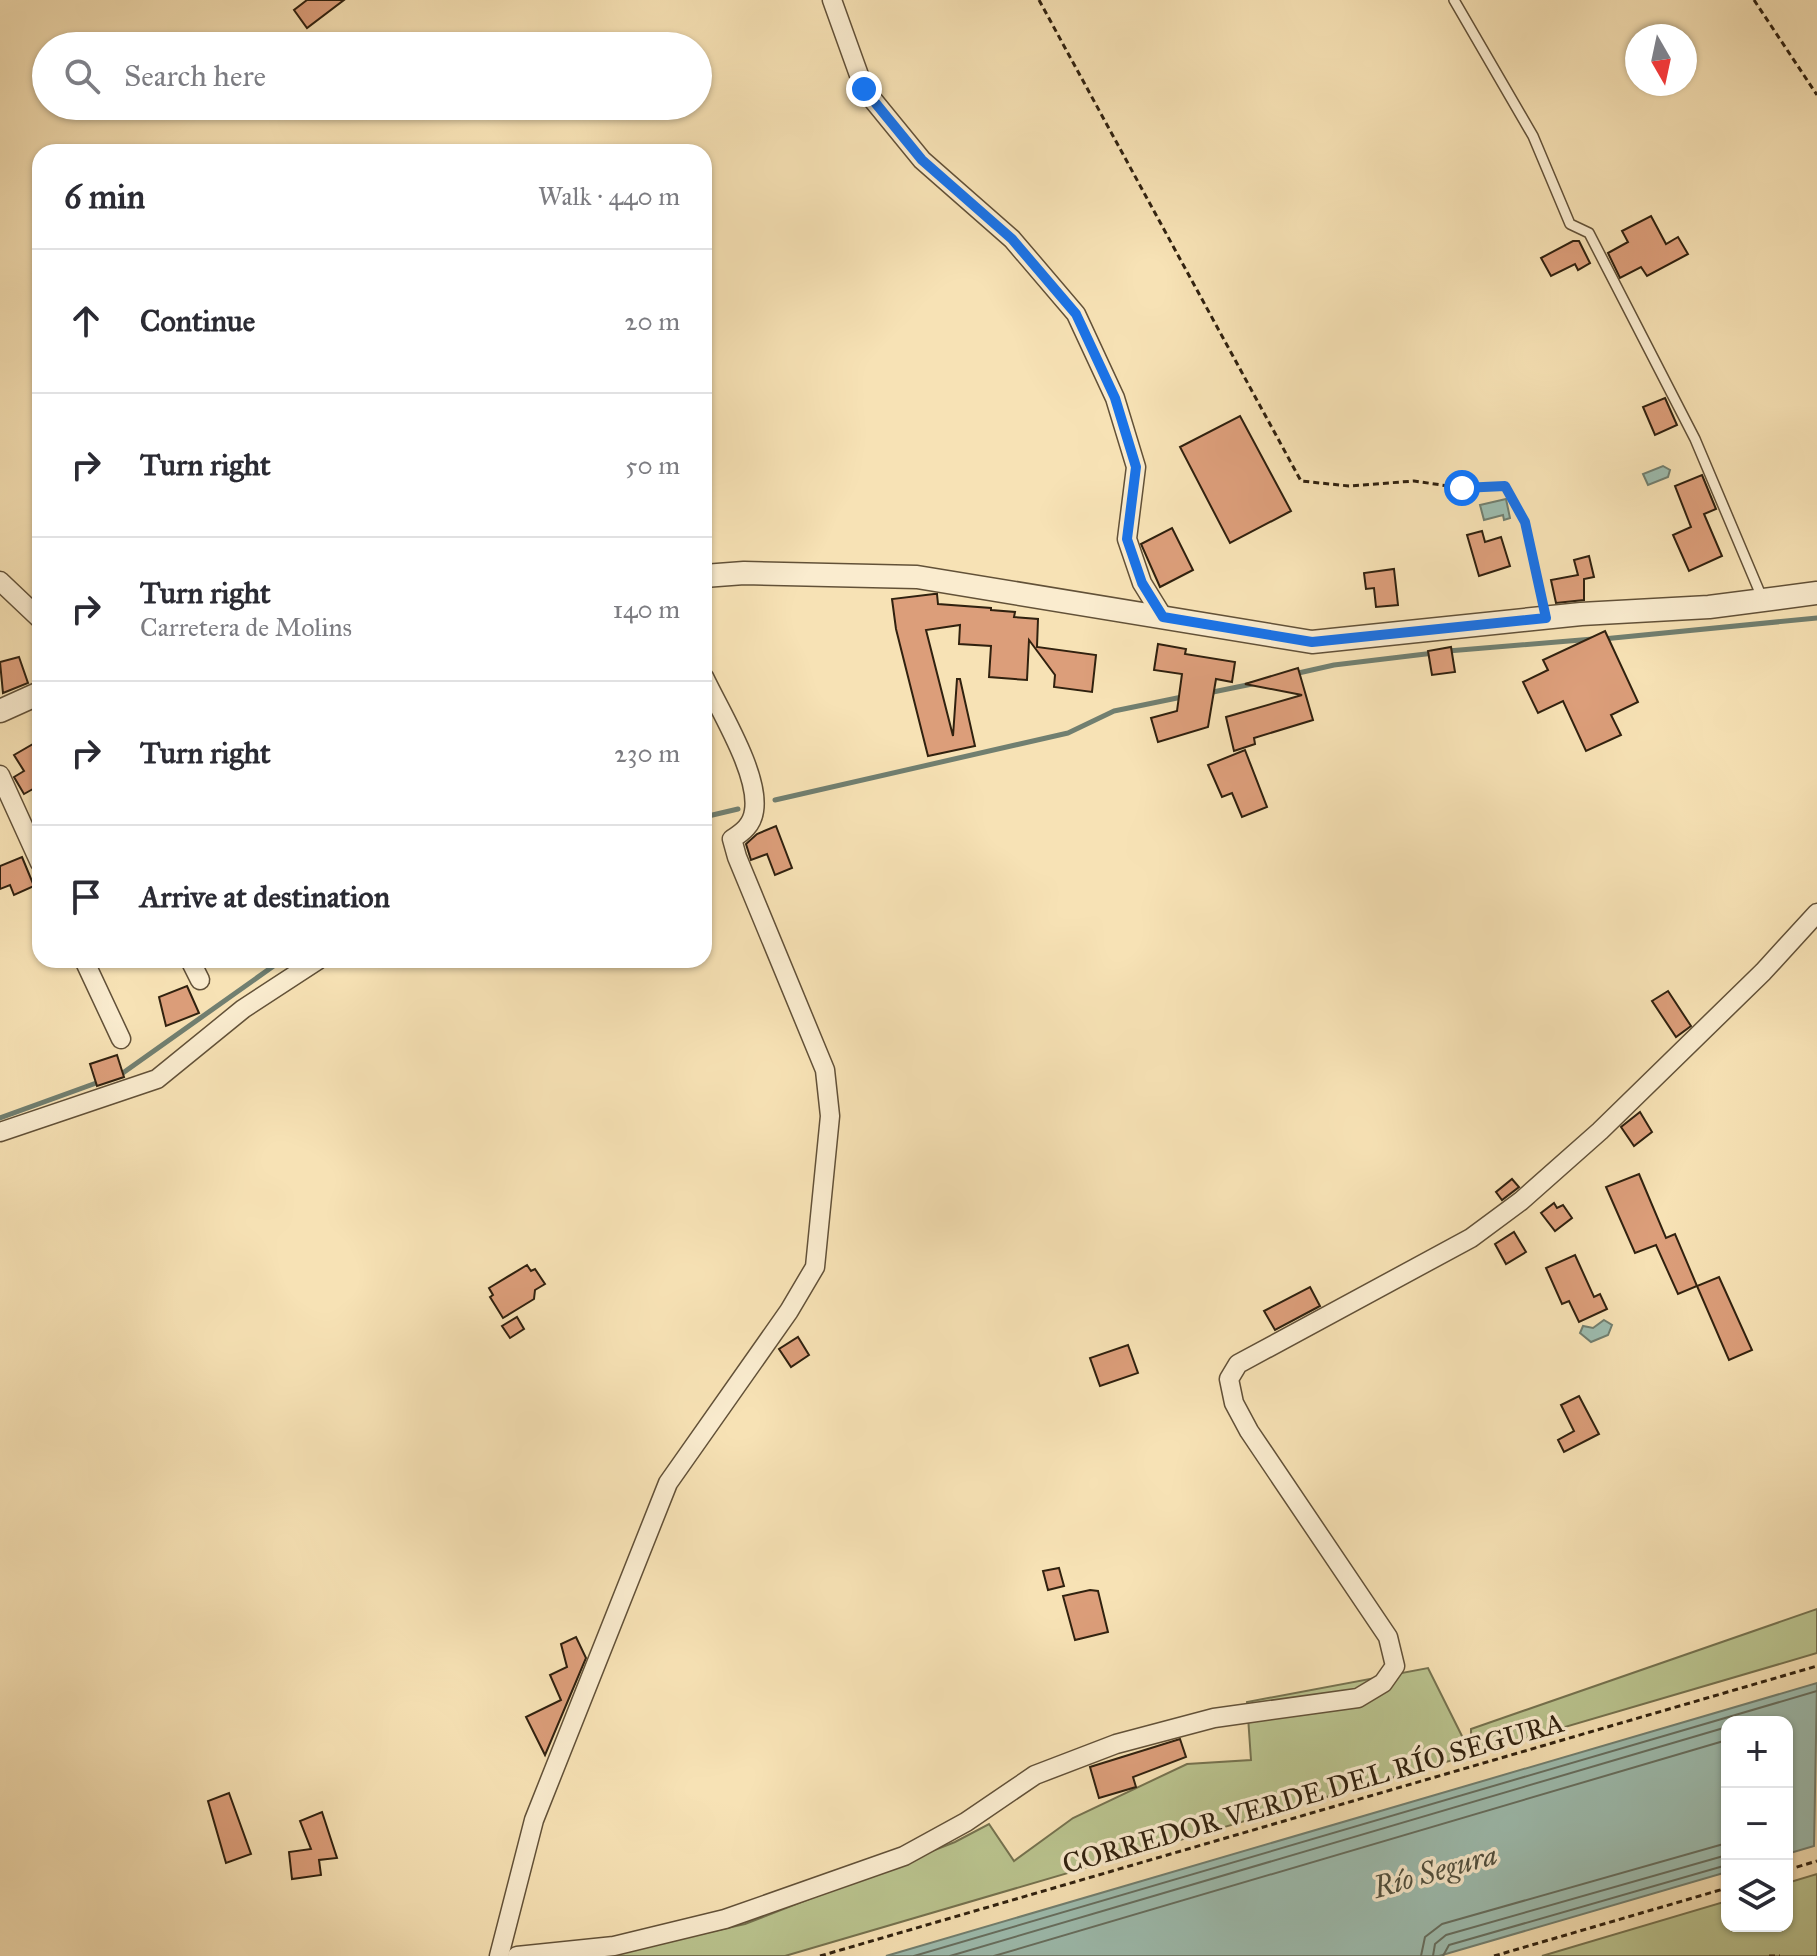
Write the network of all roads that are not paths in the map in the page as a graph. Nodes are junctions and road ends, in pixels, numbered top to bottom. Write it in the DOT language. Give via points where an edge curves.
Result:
graph roads {
  1 [pos="832,0"];
  2 [pos="1454,0"];
  3 [pos="712,575"];
  4 [pos="0,581"];
  5 [pos="1817,593"];
  6 [pos="1763,600"];
  7 [pos="32,611"];
  8 [pos="1163,617"];
  9 [pos="712,694"];
  10 [pos="32,697"];
  11 [pos="0,711"];
  12 [pos="0,775"];
  13 [pos="32,845"];
  14 [pos="1817,913"];
  15 [pos="88,968"];
  16 [pos="194,968"];
  17 [pos="306,968"];
  18 [pos="200,980"];
  19 [pos="121,1039"];
  20 [pos="0,1132"];
  21 [pos="499,1956"];
  22 [pos="517,1956"];
  1 -- 8 [label="street" via="864,89 922,160 1012,239 1076,314 1115,398 1136,467 1127,539 1142,583"];
  2 -- 6 [label="lane" via="1533,136 1570,224 1589,233 1695,439"];
  3 -- 8 [label="street" via="917,577"];
  4 -- 7 [label="street"];
  5 -- 6 [label="street"];
  6 -- 8 [label="street" via="1312,642"];
  9 -- 21 [label="street" via="750,777 755,811 747,829 732,839 737,857 825,1070 830,1116 815,1267 668,1483 534,1820"];
  10 -- 11 [label="street"];
  12 -- 13 [label="street"];
  14 -- 22 [label="street" via="1611,1120 1521,1201 1471,1238 1238,1364 1229,1379 1249,1431 1388,1637 1395,1666 1383,1683 1358,1698 1214,1718 1116,1744 1035,1775 904,1856 725,1919 614,1946"];
  15 -- 19 [label="street"];
  16 -- 18 [label="street"];
  17 -- 20 [label="street" via="243,1009 157,1079"];
}
